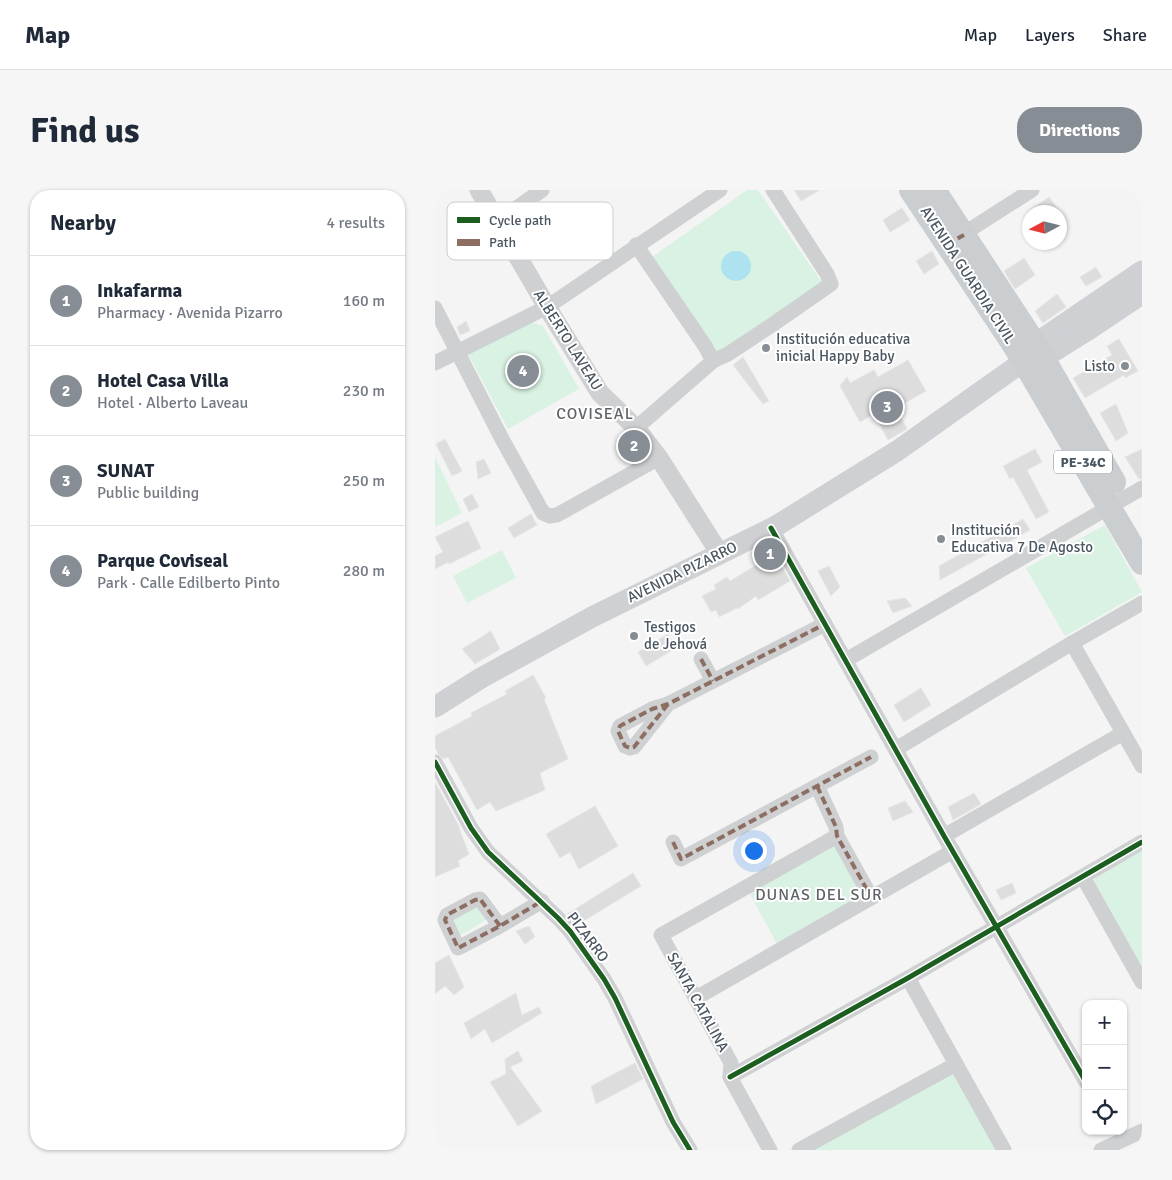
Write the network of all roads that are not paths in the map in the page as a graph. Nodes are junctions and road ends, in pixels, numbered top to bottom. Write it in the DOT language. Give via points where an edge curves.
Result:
graph roads {
  1 [pos="479,190"];
  2 [pos="542,190"];
  3 [pos="720,190"];
  4 [pos="773,190"];
  5 [pos="911,190"];
  6 [pos="934,190"];
  7 [pos="1032,190"];
  8 [pos="486,202"];
  9 [pos="525,202"];
  10 [pos="956,239"];
  11 [pos="637,245"];
  12 [pos="520,260"];
  13 [pos="1142,271"];
  14 [pos="1142,294"];
  15 [pos="547,307"];
  16 [pos="435,308"];
  17 [pos="458,352"];
  18 [pos="1034,354"];
  19 [pos="713,361"];
  20 [pos="435,363"];
  21 [pos="636,428"];
  22 [pos="659,458"];
  23 [pos="1125,498"];
  24 [pos="771,528"];
  25 [pos="1142,530"];
  26 [pos="720,554"];
  27 [pos="1142,563"];
  28 [pos="1142,603"];
  29 [pos="825,624"];
  30 [pos="1072,643"];
  31 [pos="701,659"];
  32 [pos="846,660"];
  33 [pos="713,680"];
  34 [pos="668,704"];
  35 [pos="435,707"];
  36 [pos="1123,733"];
  37 [pos="897,749"];
  38 [pos="871,757"];
  39 [pos="435,762"];
  40 [pos="1142,766"];
  41 [pos="817,786"];
  42 [pos="837,836"];
  43 [pos="944,836"];
  44 [pos="673,842"];
  45 [pos="1142,842"];
  46 [pos="953,851"];
  47 [pos="1083,877"];
  48 [pos="871,897"];
  49 [pos="542,901"];
  50 [pos="500,926"];
  51 [pos="997,926"];
  52 [pos="908,978"];
  53 [pos="1142,982"];
  54 [pos="696,998"];
  55 [pos="956,1064"];
  56 [pos="1082,1075"];
  57 [pos="730,1077"];
  58 [pos="1142,1131"];
  59 [pos="1117,1137"];
  60 [pos="690,1150"];
  61 [pos="771,1150"];
  62 [pos="799,1150"];
  63 [pos="1004,1150"];
  64 [pos="1101,1150"];
  1 -- 8 [label="street, ALBERTO LAVEAU"];
  2 -- 9 [label="street"];
  3 -- 11 [label="street"];
  4 -- 19 [label="street" via="831,284"];
  5 -- 10 [label="main road, AVENIDA GUARDIA CIVIL / PE-34C"];
  6 -- 10 [label="main road, AVENIDA GUARDIA CIVIL / PE-34C"];
  7 -- 10 [label="street"];
  10 -- 18 [label="main road, AVENIDA GUARDIA CIVIL / PE-34C"];
  11 -- 15 [label="street"];
  11 -- 19 [label="street"];
  12 -- 15 [label="street, ALBERTO LAVEAU"];
  13 -- 18 [label="main road, AVENIDA PIZARRO"];
  14 -- 18 [label="main road, AVENIDA PIZARRO" via="1091,328"];
  15 -- 17 [label="street"];
  15 -- 21 [label="street, ALBERTO LAVEAU" via="600,393"];
  16 -- 17 [label="street"];
  17 -- 20 [label="street"];
  17 -- 22 [label="street" via="543,513 557,515"];
  18 -- 23 [label="main road, PE-34C"];
  18 -- 24 [label="main road, AVENIDA PIZARRO" via="897,451"];
  19 -- 21 [label="street"];
  21 -- 22 [label="street, ALBERTO LAVEAU"];
  22 -- 26 [label="street, ALBERTO LAVEAU"];
  23 -- 25 [label="main road, PE-34C"];
  23 -- 27 [label="main road, PE-34C"];
  23 -- 32 [label="street"];
  24 -- 26 [label="main road, AVENIDA PIZARRO"];
  24 -- 29 [label="street"];
  26 -- 35 [label="main road, AVENIDA PIZARRO" via="592,617"];
  28 -- 30 [label="street"];
  29 -- 32 [label="street"];
  29 -- 33 [label="street"];
  30 -- 36 [label="street"];
  30 -- 37 [label="street"];
  31 -- 33 [label="street"];
  32 -- 37 [label="street"];
  33 -- 34 [label="street"];
  36 -- 40 [label="street"];
  36 -- 43 [label="street"];
  37 -- 43 [label="street"];
  38 -- 41 [label="street"];
  39 -- 49 [label="street, PIZARRO" via="488,852"];
  41 -- 42 [label="street"];
  41 -- 44 [label="street" via="681,859"];
  42 -- 48 [label="street"];
  42 -- 54 [label="street, SANTA CATALINA" via="661,935"];
  43 -- 46 [label="street"];
  45 -- 47 [label="street"];
  46 -- 48 [label="street"];
  46 -- 51 [label="street"];
  47 -- 51 [label="street"];
  47 -- 53 [label="street"];
  48 -- 54 [label="street"];
  49 -- 50 [label="street"];
  49 -- 60 [label="street, PIZARRO" via="571,931 604,979 673,1122"];
  51 -- 52 [label="street"];
  51 -- 56 [label="street"];
  52 -- 55 [label="street"];
  52 -- 57 [label="street"];
  54 -- 57 [label="street, SANTA CATALINA" via="731,1063"];
  55 -- 62 [label="street"];
  55 -- 63 [label="street"];
  57 -- 61 [label="street, SANTA CATALINA"];
  58 -- 59 [label="street"];
  59 -- 64 [label="street"];
}
